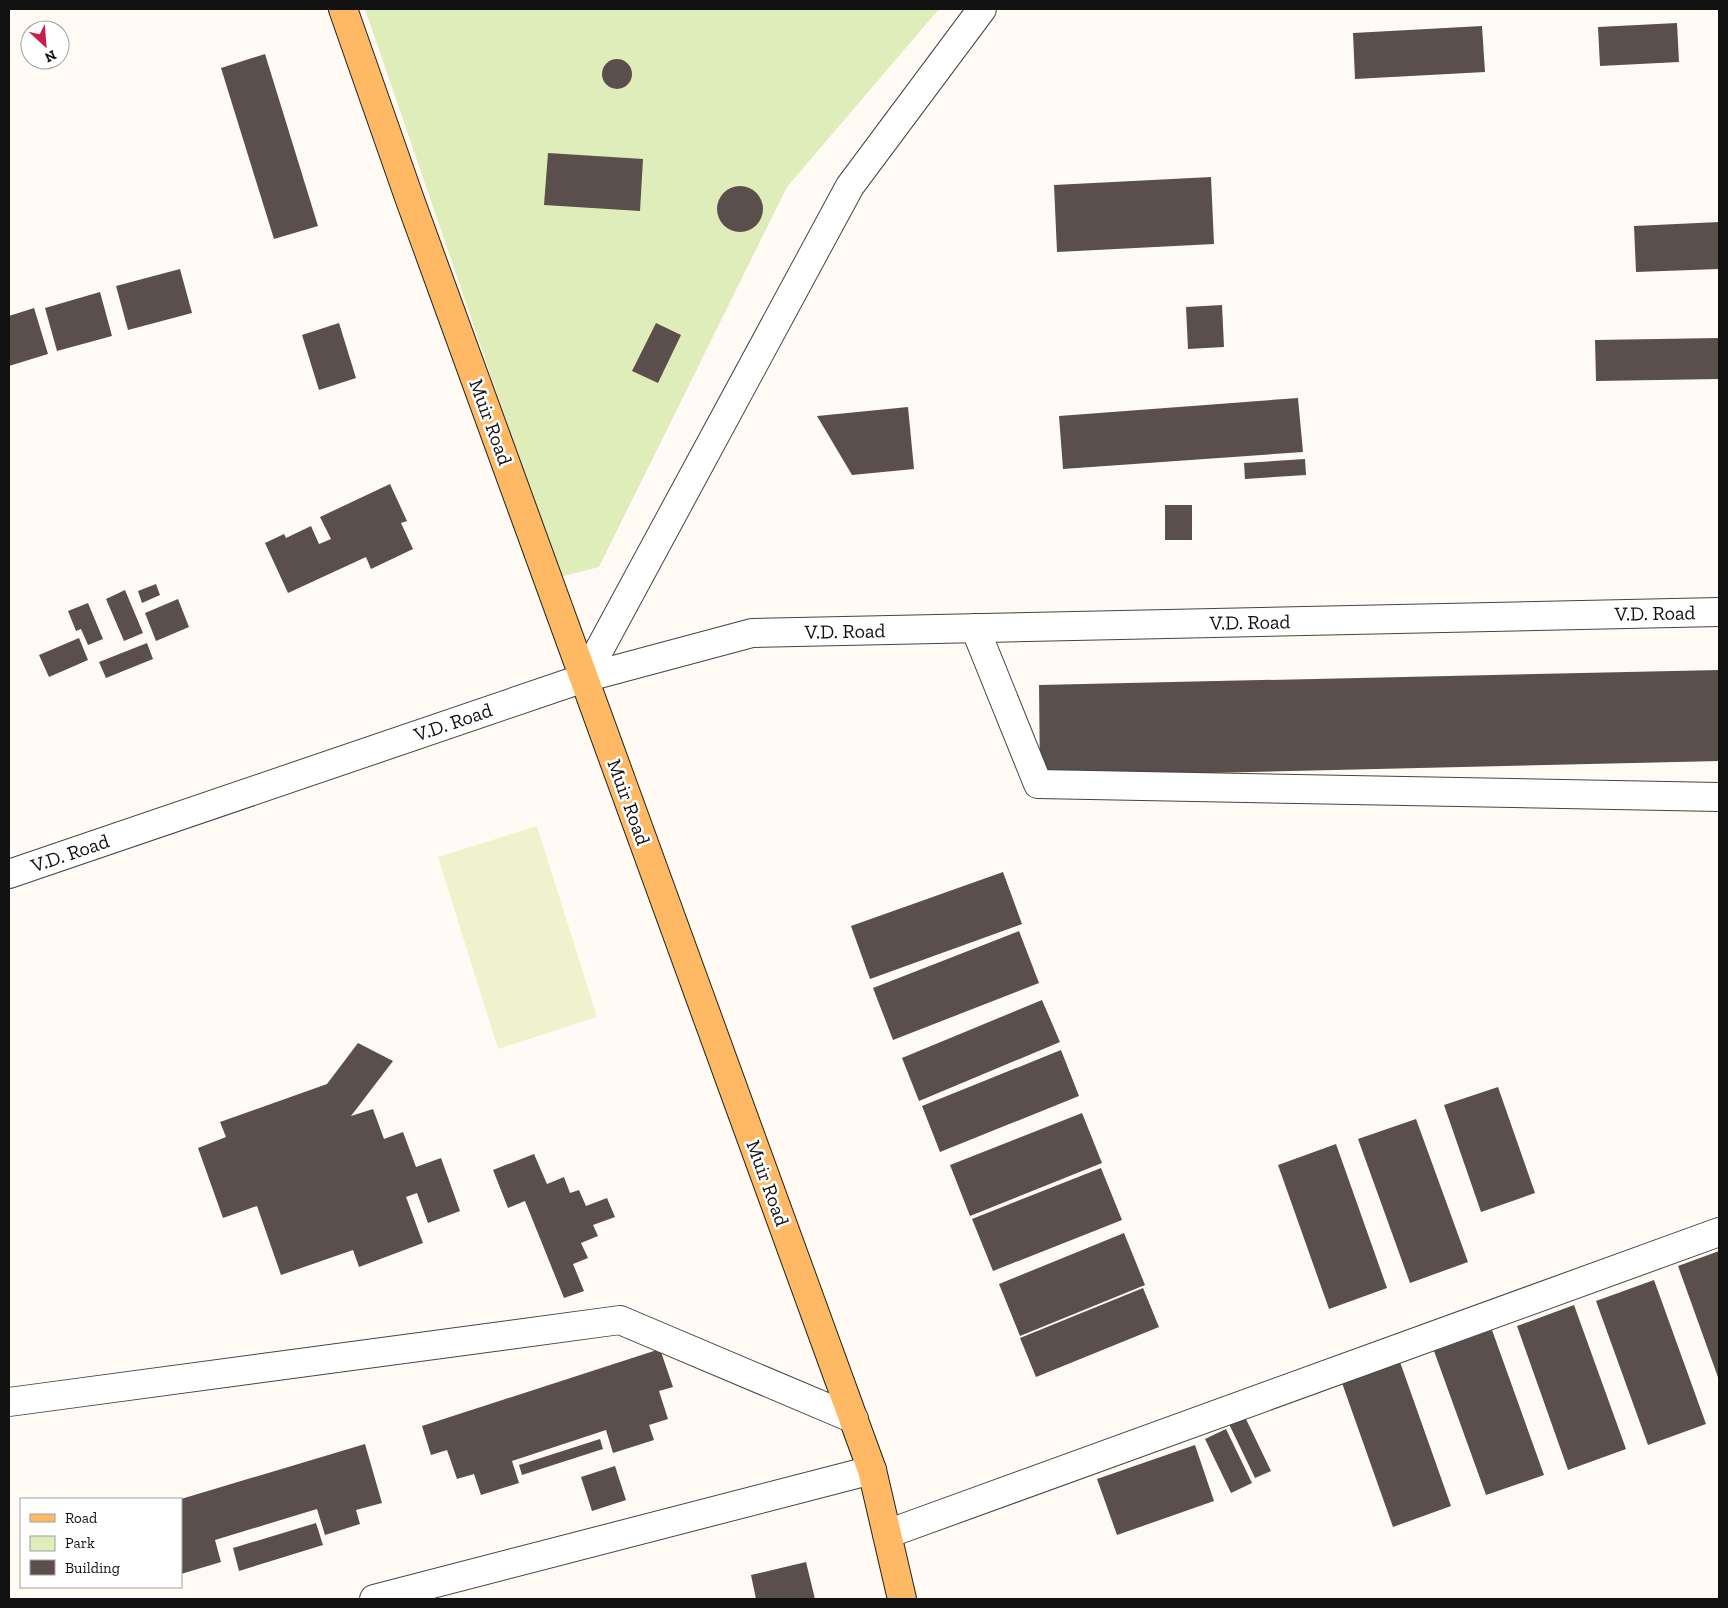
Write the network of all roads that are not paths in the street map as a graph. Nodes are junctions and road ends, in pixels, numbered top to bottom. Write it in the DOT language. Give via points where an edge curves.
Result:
graph roads {
  1 [pos="343,9"];
  2 [pos="982,9"];
  3 [pos="1719,612"];
  4 [pos="975,628"];
  5 [pos="584,678"];
  6 [pos="1719,797"];
  7 [pos="9,874"];
  8 [pos="1719,1232"];
  9 [pos="9,1402"];
  10 [pos="854,1419"];
  11 [pos="872,1470"];
  12 [pos="887,1534"];
  13 [pos="374,1599"];
  14 [pos="902,1599"];
  1 -- 5 [label="main road, Muir Road"];
  2 -- 5 [label="street" via="850,186"];
  3 -- 4 [label="street, V.D. Road"];
  4 -- 5 [label="street, V.D. Road" via="752,633"];
  4 -- 6 [label="street" via="1038,784"];
  5 -- 7 [label="street, V.D. Road"];
  5 -- 10 [label="main road, Muir Road"];
  8 -- 12 [label="street"];
  9 -- 10 [label="street" via="620,1320"];
  10 -- 11 [label="main road, Muir Road"];
  11 -- 12 [label="main road, Muir Road"];
  11 -- 13 [label="street"];
  12 -- 14 [label="main road, Muir Road"];
}
